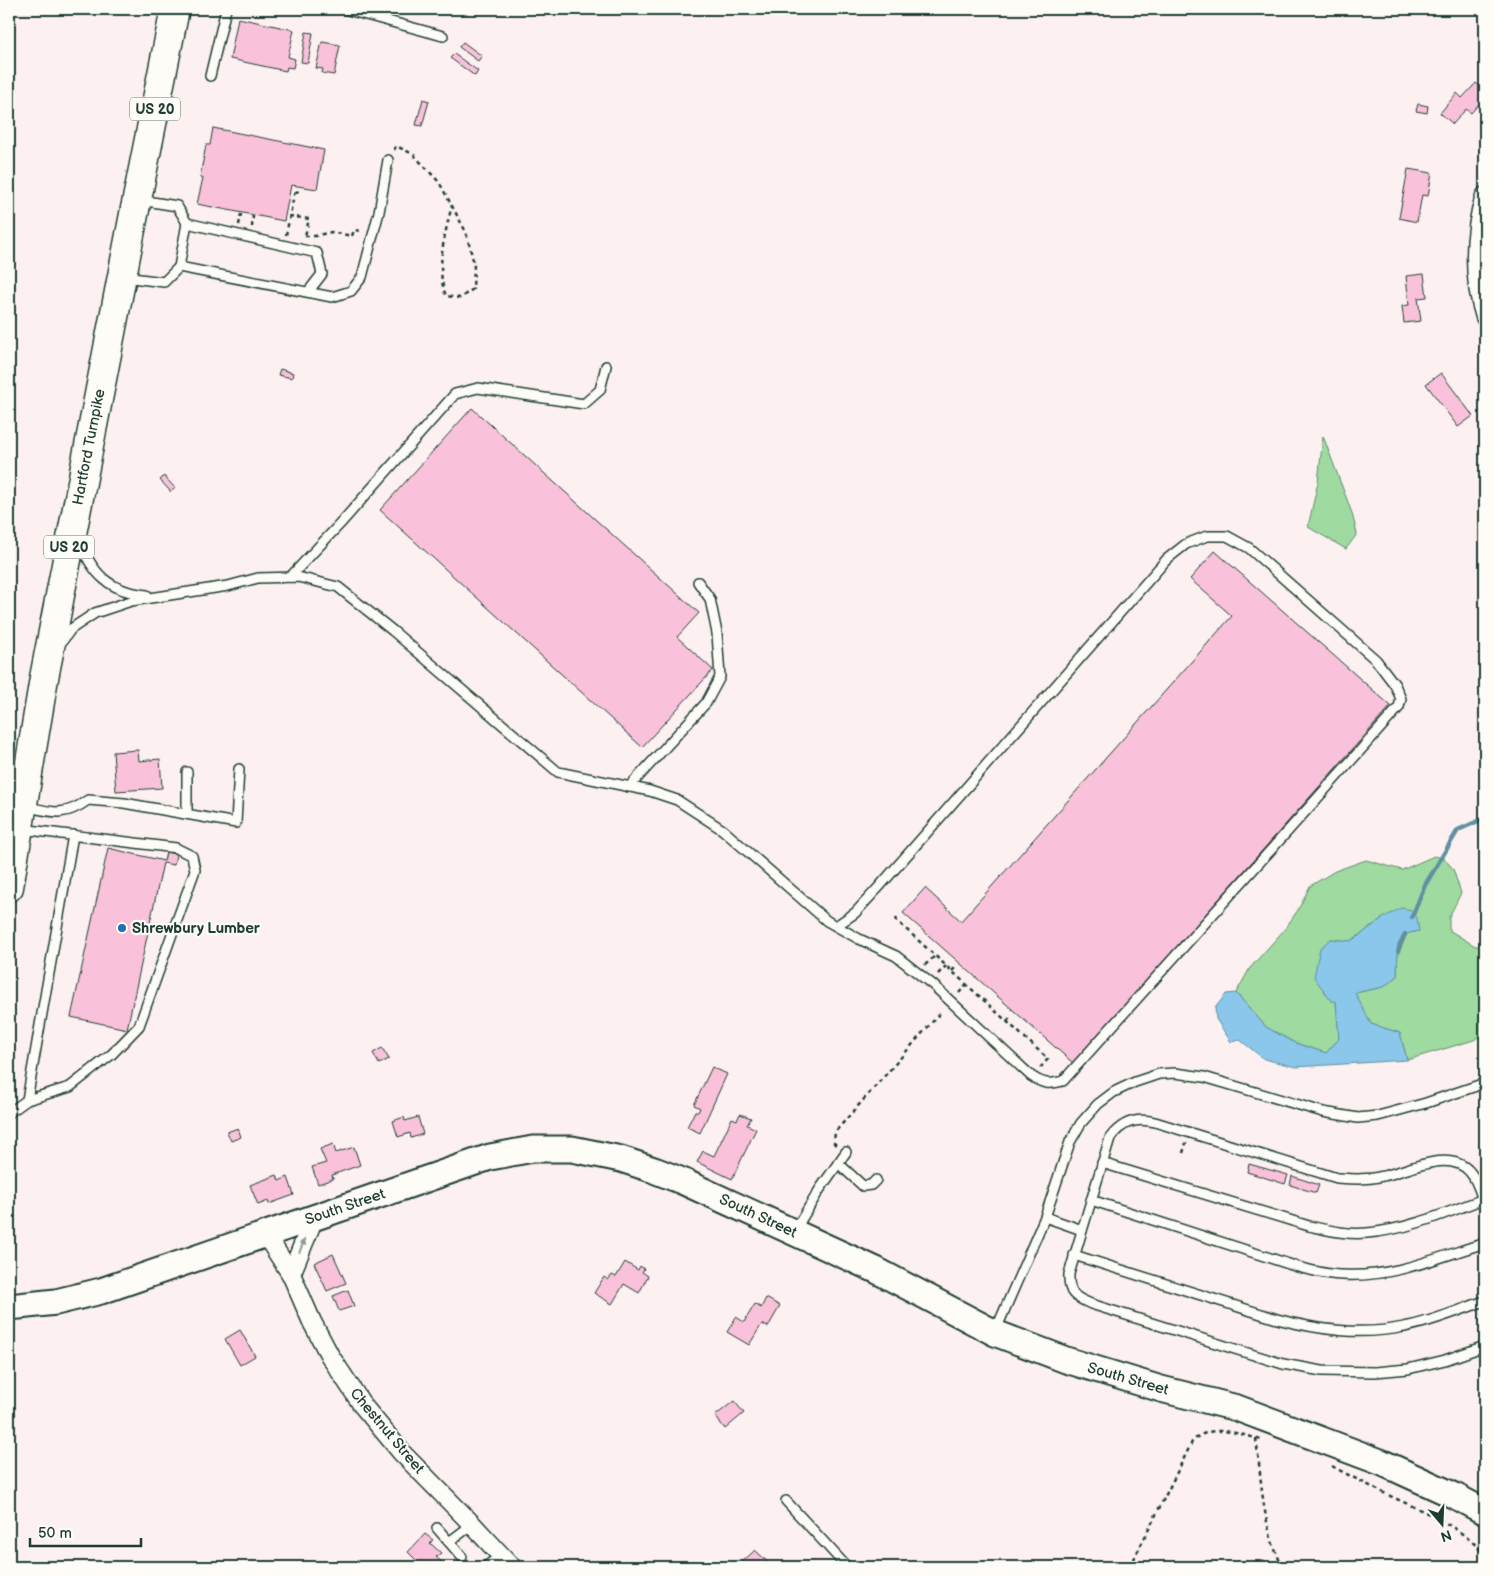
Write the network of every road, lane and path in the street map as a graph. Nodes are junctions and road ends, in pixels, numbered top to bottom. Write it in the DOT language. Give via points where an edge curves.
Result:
graph roads {
  1 [pos="175,9"];
  2 [pos="226,9"];
  3 [pos="344,9"];
  4 [pos="443,36"];
  5 [pos="210,76"];
  6 [pos="388,160"];
  7 [pos="299,187"];
  8 [pos="292,190"];
  9 [pos="294,194"];
  10 [pos="1485,196"];
  11 [pos="136,204"];
  12 [pos="452,205"];
  13 [pos="289,216"];
  14 [pos="288,221"];
  15 [pos="187,223"];
  16 [pos="308,225"];
  17 [pos="354,230"];
  18 [pos="305,236"];
  19 [pos="179,267"];
  20 [pos="122,277"];
  21 [pos="308,292"];
  22 [pos="1485,317"];
  23 [pos="606,366"];
  24 [pos="74,524"];
  25 [pos="290,576"];
  26 [pos="698,582"];
  27 [pos="158,596"];
  28 [pos="46,665"];
  29 [pos="239,769"];
  30 [pos="186,772"];
  31 [pos="629,787"];
  32 [pos="187,814"];
  33 [pos="20,817"];
  34 [pos="74,835"];
  35 [pos="9,887"];
  36 [pos="897,918"];
  37 [pos="836,926"];
  38 [pos="957,966"];
  39 [pos="952,972"];
  40 [pos="966,985"];
  41 [pos="957,995"];
  42 [pos="942,1011"];
  43 [pos="1012,1016"];
  44 [pos="1007,1021"];
  45 [pos="1040,1068"];
  46 [pos="1485,1083"];
  47 [pos="27,1100"];
  48 [pos="9,1113"];
  49 [pos="843,1150"];
  50 [pos="838,1162"];
  51 [pos="1102,1163"];
  52 [pos="876,1180"];
  53 [pos="1091,1200"];
  54 [pos="1484,1203"];
  55 [pos="1046,1217"];
  56 [pos="314,1218"];
  57 [pos="1082,1230"];
  58 [pos="794,1232"];
  59 [pos="265,1234"];
  60 [pos="1485,1242"];
  61 [pos="1074,1256"];
  62 [pos="291,1274"];
  63 [pos="1485,1301"];
  64 [pos="9,1307"];
  65 [pos="995,1332"];
  66 [pos="1485,1346"];
  67 [pos="1256,1438"];
  68 [pos="1265,1441"];
  69 [pos="1331,1466"];
  70 [pos="786,1501"];
  71 [pos="1485,1512"];
  72 [pos="472,1524"];
  73 [pos="436,1528"];
  74 [pos="449,1542"];
  75 [pos="1485,1555"];
  76 [pos="462,1557"];
  77 [pos="507,1562"];
  78 [pos="485,1567"];
  79 [pos="847,1567"];
  80 [pos="1130,1567"];
  81 [pos="1283,1567"];
  1 -- 11 [label="main road, Hartford Turnpike / US 20"];
  2 -- 5 [label="lane"];
  3 -- 4 [label="lane"];
  6 -- 12 [label="path" via="396,146 413,154 439,182"];
  6 -- 21 [label="lane" via="362,277 352,291 332,297"];
  7 -- 9 [label="path"];
  8 -- 9 [label="path" via="295,190"];
  9 -- 13 [label="path"];
  10 -- 22 [label="street" via="1477,256 1478,286"];
  11 -- 15 [label="lane" via="177,206"];
  11 -- 20 [label="main road, Hartford Turnpike / US 20"];
  12 -- 12 [label="path" via="466,232 474,264 473,289 460,298 446,296 442,285"];
  13 -- 14 [label="path"];
  13 -- 16 [label="path" via="309,219"];
  15 -- 19 [label="lane"];
  15 -- 21 [label="lane" via="317,254 322,274"];
  17 -- 18 [label="path" via="352,236 332,232"];
  19 -- 20 [label="lane" via="164,282"];
  19 -- 21 [label="lane"];
  20 -- 24 [label="main road, Hartford Turnpike / US 20"];
  23 -- 25 [label="lane" via="600,390 584,404 478,388 455,394"];
  24 -- 27 [label="lane" via="84,553 108,584 132,593"];
  24 -- 28 [label="main road, Hartford Turnpike / US 20"];
  25 -- 27 [label="lane" via="258,578 228,586"];
  25 -- 31 [label="lane" via="338,587 558,772"];
  26 -- 31 [label="lane" via="710,599 717,633 720,676 706,703"];
  27 -- 28 [label="lane" via="95,613 71,629"];
  28 -- 33 [label="main road, Hartford Turnpike / US 20"];
  29 -- 32 [label="lane" via="236,823"];
  30 -- 32 [label="lane"];
  31 -- 37 [label="lane" via="677,800 723,830"];
  32 -- 33 [label="lane" via="88,800 65,812"];
  33 -- 34 [label="lane"];
  33 -- 35 [label="main road, Hartford Turnpike / US 20"];
  34 -- 47 [label="lane"];
  34 -- 47 [label="lane" via="176,848 192,856 195,870 139,1026 112,1054 70,1087"];
  36 -- 39 [label="path"];
  37 -- 37 [label="lane" via="855,913 879,887 1167,559 1186,544 1207,536 1227,536 1249,548 1376,660 1396,685 1401,699 1394,714 1063,1081 1051,1085 1030,1076 896,956"];
  38 -- 39 [label="path"];
  39 -- 40 [label="path"];
  40 -- 41 [label="path"];
  40 -- 44 [label="path"];
  42 -- 49 [label="path" via="835,1132 834,1143"];
  43 -- 44 [label="path"];
  44 -- 45 [label="path" via="1048,1059"];
  46 -- 55 [label="lane" via="1418,1106 1358,1118 1322,1112 1204,1077 1158,1074 1114,1092 1081,1123 1070,1142"];
  47 -- 48 [label="lane"];
  49 -- 50 [label="lane"];
  50 -- 52 [label="lane" via="863,1186"];
  50 -- 58 [label="lane"];
  51 -- 53 [label="lane"];
  51 -- 54 [label="lane" via="1309,1226 1340,1232 1393,1229"];
  51 -- 54 [label="lane" via="1116,1130 1133,1120 1144,1119 1337,1178 1368,1179 1439,1160 1455,1162 1469,1170"];
  53 -- 57 [label="lane"];
  53 -- 60 [label="lane" via="1320,1273 1384,1273"];
  55 -- 57 [label="lane"];
  55 -- 65 [label="lane"];
  56 -- 58 [label="street, South Street" via="490,1157 551,1148 598,1154 654,1170"];
  56 -- 59 [label="street, South Street"];
  62 -- 56 [label="street, one-way"];
  57 -- 61 [label="lane"];
  58 -- 65 [label="street, South Street" via="876,1270"];
  59 -- 62 [label="street, Chestnut Street"];
  59 -- 64 [label="street, South Street" via="100,1291 56,1302"];
  61 -- 63 [label="lane" via="1278,1319 1331,1330 1356,1332 1403,1327"];
  61 -- 66 [label="lane" via="1068,1285 1080,1300 1283,1364 1322,1370 1375,1372 1408,1369"];
  62 -- 72 [label="street, Chestnut Street" via="324,1345 353,1393 396,1447"];
  65 -- 71 [label="street, South Street" via="1066,1360 1237,1408 1383,1463"];
  67 -- 68 [label="path"];
  67 -- 80 [label="path" via="1224,1432 1197,1436"];
  67 -- 81 [label="path" via="1270,1535"];
  69 -- 75 [label="path" via="1433,1515 1474,1542"];
  70 -- 79 [label="lane"];
  72 -- 74 [label="lane"];
  72 -- 77 [label="street, Chestnut Street"];
  73 -- 74 [label="lane"];
  74 -- 76 [label="lane"];
  77 -- 78 [label="lane"];
}
